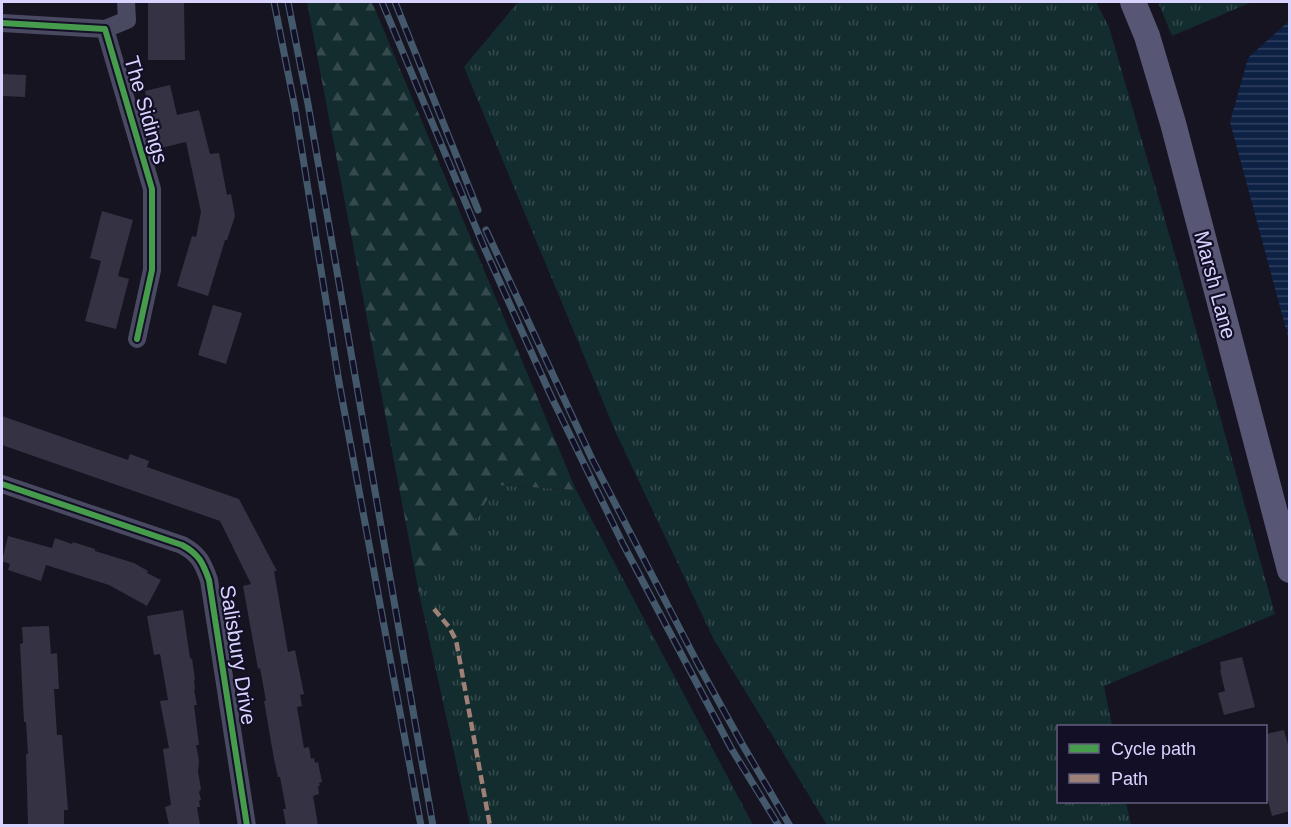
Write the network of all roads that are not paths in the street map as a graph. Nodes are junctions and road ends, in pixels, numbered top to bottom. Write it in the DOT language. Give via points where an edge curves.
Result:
graph roads {
  1 [pos="126,2"];
  2 [pos="1133,2"];
  3 [pos="2,24"];
  4 [pos="105,29"];
  5 [pos="137,339"];
  6 [pos="2,485"];
  7 [pos="1290,570"];
  8 [pos="247,825"];
  1 -- 4 [label="street" via="127,20"];
  2 -- 7 [label="main road, Marsh Lane" via="1173,123"];
  3 -- 4 [label="street"];
  4 -- 5 [label="street, The Sidings" via="152,189 152,270"];
  6 -- 8 [label="street, Salisbury Drive" via="182,546 199,557 209,580 219,632"];
}
